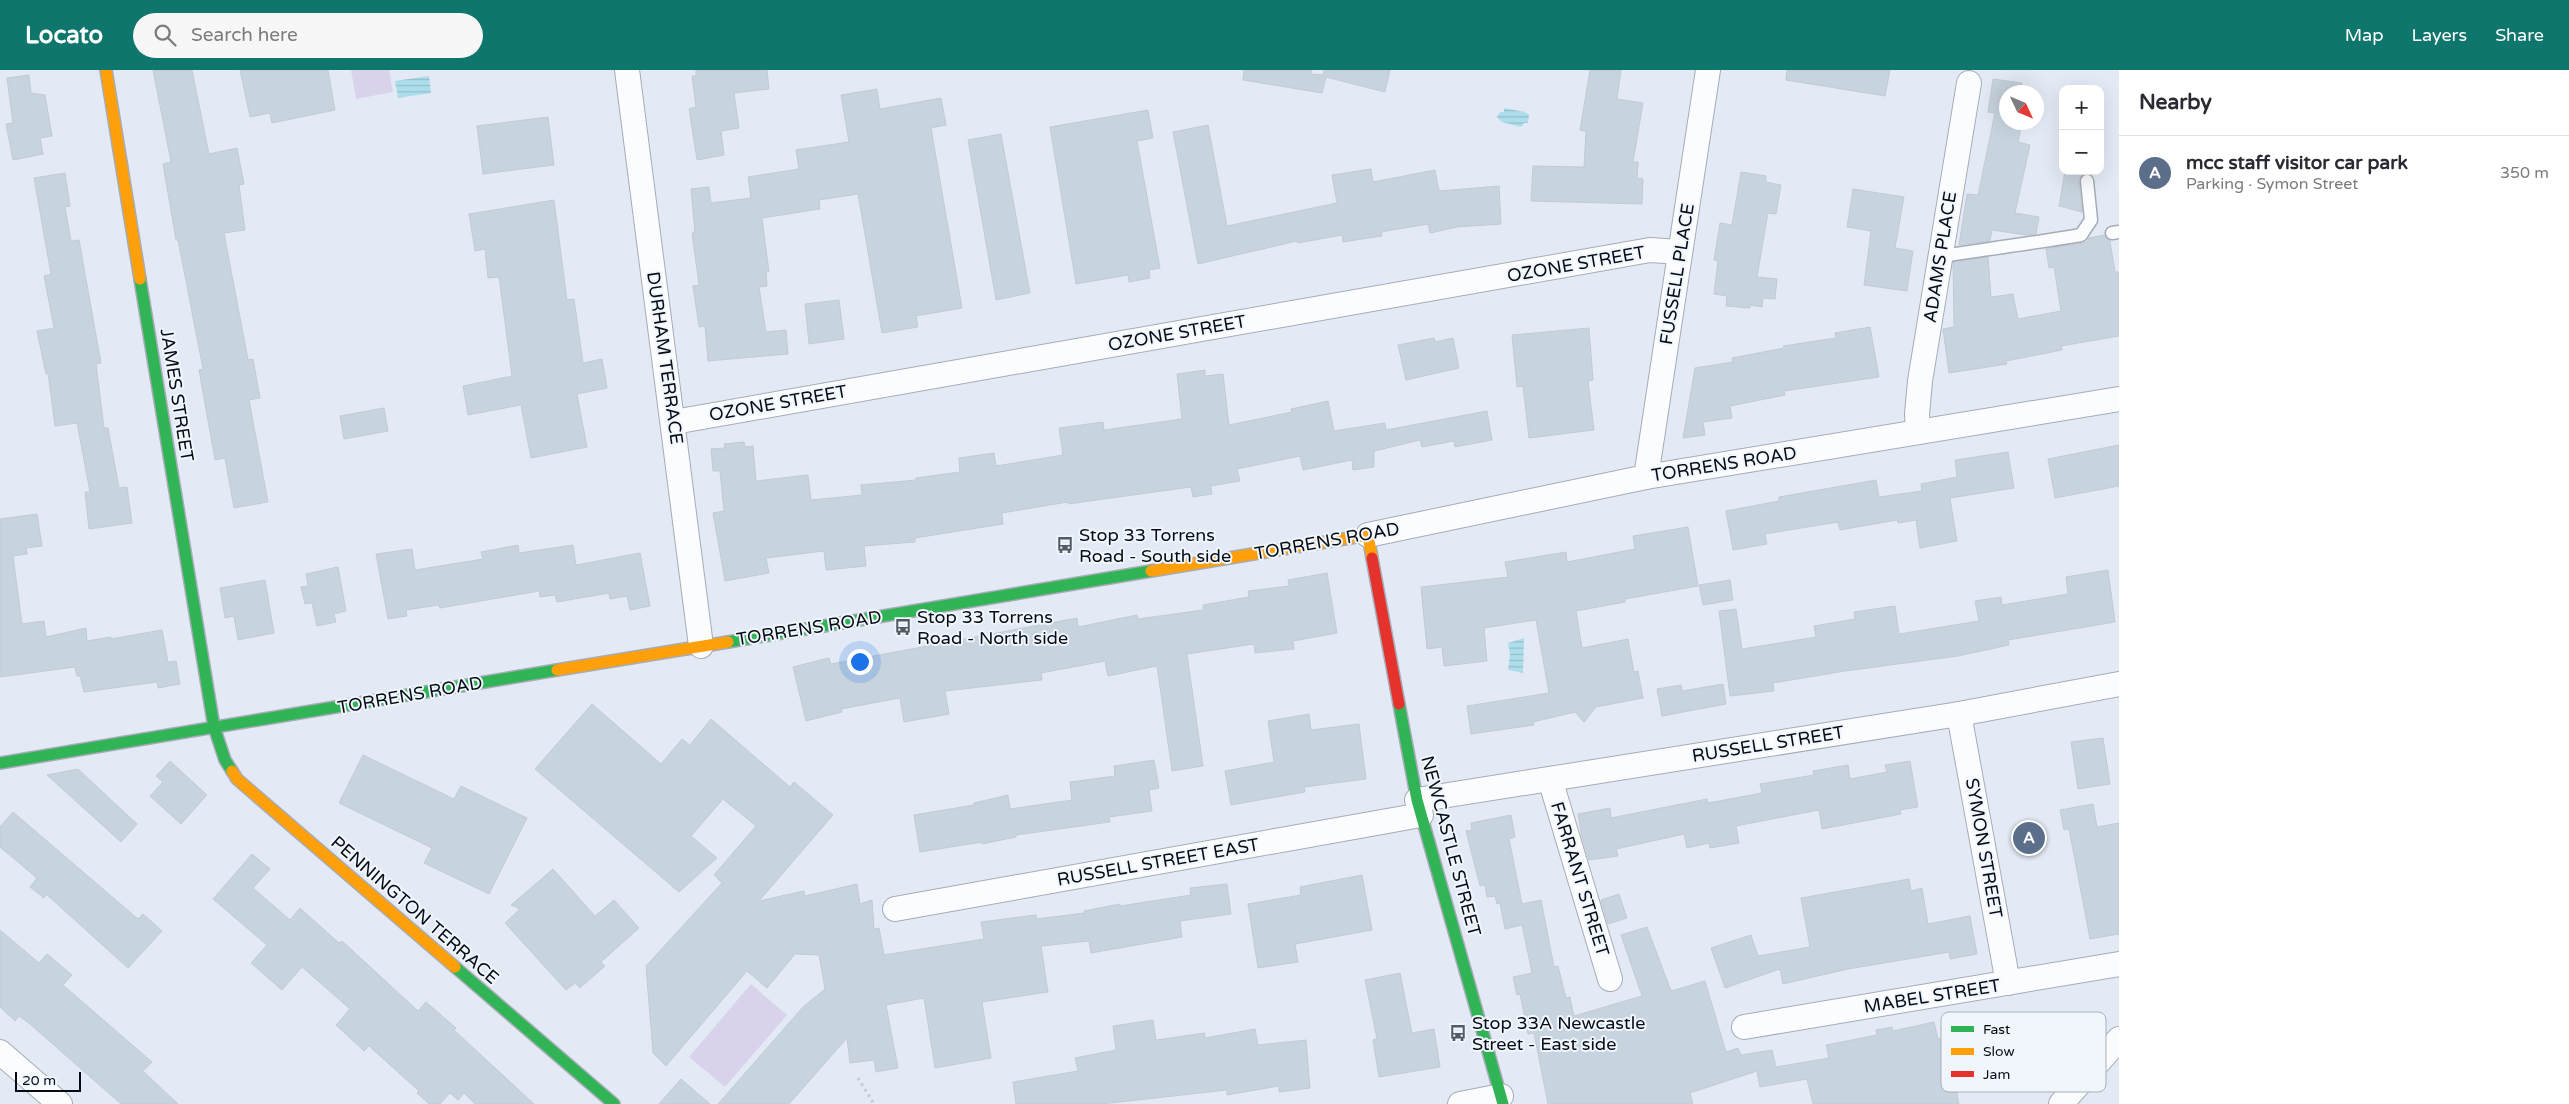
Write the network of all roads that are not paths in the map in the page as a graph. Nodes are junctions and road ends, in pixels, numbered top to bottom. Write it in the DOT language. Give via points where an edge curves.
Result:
graph roads {
  1 [pos="106,70"];
  2 [pos="626,70"];
  3 [pos="1708,70"];
  4 [pos="1969,84"];
  5 [pos="2087,181"];
  6 [pos="1680,252"];
  7 [pos="1941,256"];
  8 [pos="2119,399"];
  9 [pos="674,422"];
  10 [pos="1918,432"];
  11 [pos="1646,477"];
  12 [pos="1368,535"];
  13 [pos="701,646"];
  14 [pos="2119,684"];
  15 [pos="1959,714"];
  16 [pos="214,727"];
  17 [pos="0,763"];
  18 [pos="1550,779"];
  19 [pos="1419,807"];
  20 [pos="895,909"];
  21 [pos="2119,964"];
  22 [pos="1610,979"];
  23 [pos="2008,983"];
  24 [pos="1744,1027"];
  25 [pos="2119,1039"];
  26 [pos="0,1052"];
  27 [pos="2106,1054"];
  28 [pos="2072,1092"];
  29 [pos="1502,1100"];
  30 [pos="60,1104"];
  31 [pos="614,1104"];
  32 [pos="1460,1104"];
  33 [pos="2061,1104"];
  1 -- 16 [label="street, JAMES STREET"];
  2 -- 9 [label="street, DURHAM TERRACE"];
  3 -- 6 [label="street, FUSSELL PLACE"];
  4 -- 7 [label="street, ADAMS PLACE"];
  5 -- 7 [label="lane" via="2091,220 2081,234"];
  6 -- 9 [label="street, OZONE STREET" via="1650,250"];
  6 -- 11 [label="street, FUSSELL PLACE"];
  7 -- 10 [label="street, ADAMS PLACE" via="1920,381 1916,414"];
  8 -- 10 [label="street, TORRENS ROAD"];
  9 -- 13 [label="street, DURHAM TERRACE"];
  10 -- 11 [label="street, TORRENS ROAD"];
  11 -- 12 [label="street, TORRENS ROAD"];
  12 -- 13 [label="street, TORRENS ROAD"];
  12 -- 19 [label="street, NEWCASTLE STREET"];
  13 -- 16 [label="street, TORRENS ROAD"];
  14 -- 15 [label="street, RUSSELL STREET"];
  15 -- 18 [label="street, RUSSELL STREET"];
  15 -- 23 [label="street, SYMON STREET"];
  16 -- 17 [label="street, TORRENS ROAD"];
  16 -- 31 [label="street, PENNINGTON TERRACE" via="224,760 237,780"];
  18 -- 19 [label="street, RUSSELL STREET"];
  18 -- 22 [label="street, FARRANT STREET"];
  19 -- 20 [label="street, RUSSELL STREET EAST"];
  19 -- 29 [label="street, NEWCASTLE STREET"];
  21 -- 23 [label="street, MABEL STREET"];
  23 -- 24 [label="street, MABEL STREET"];
  25 -- 27 [label="street"];
  26 -- 30 [label="street"];
  28 -- 33 [label="street"];
  29 -- 32 [label="street"];
}
